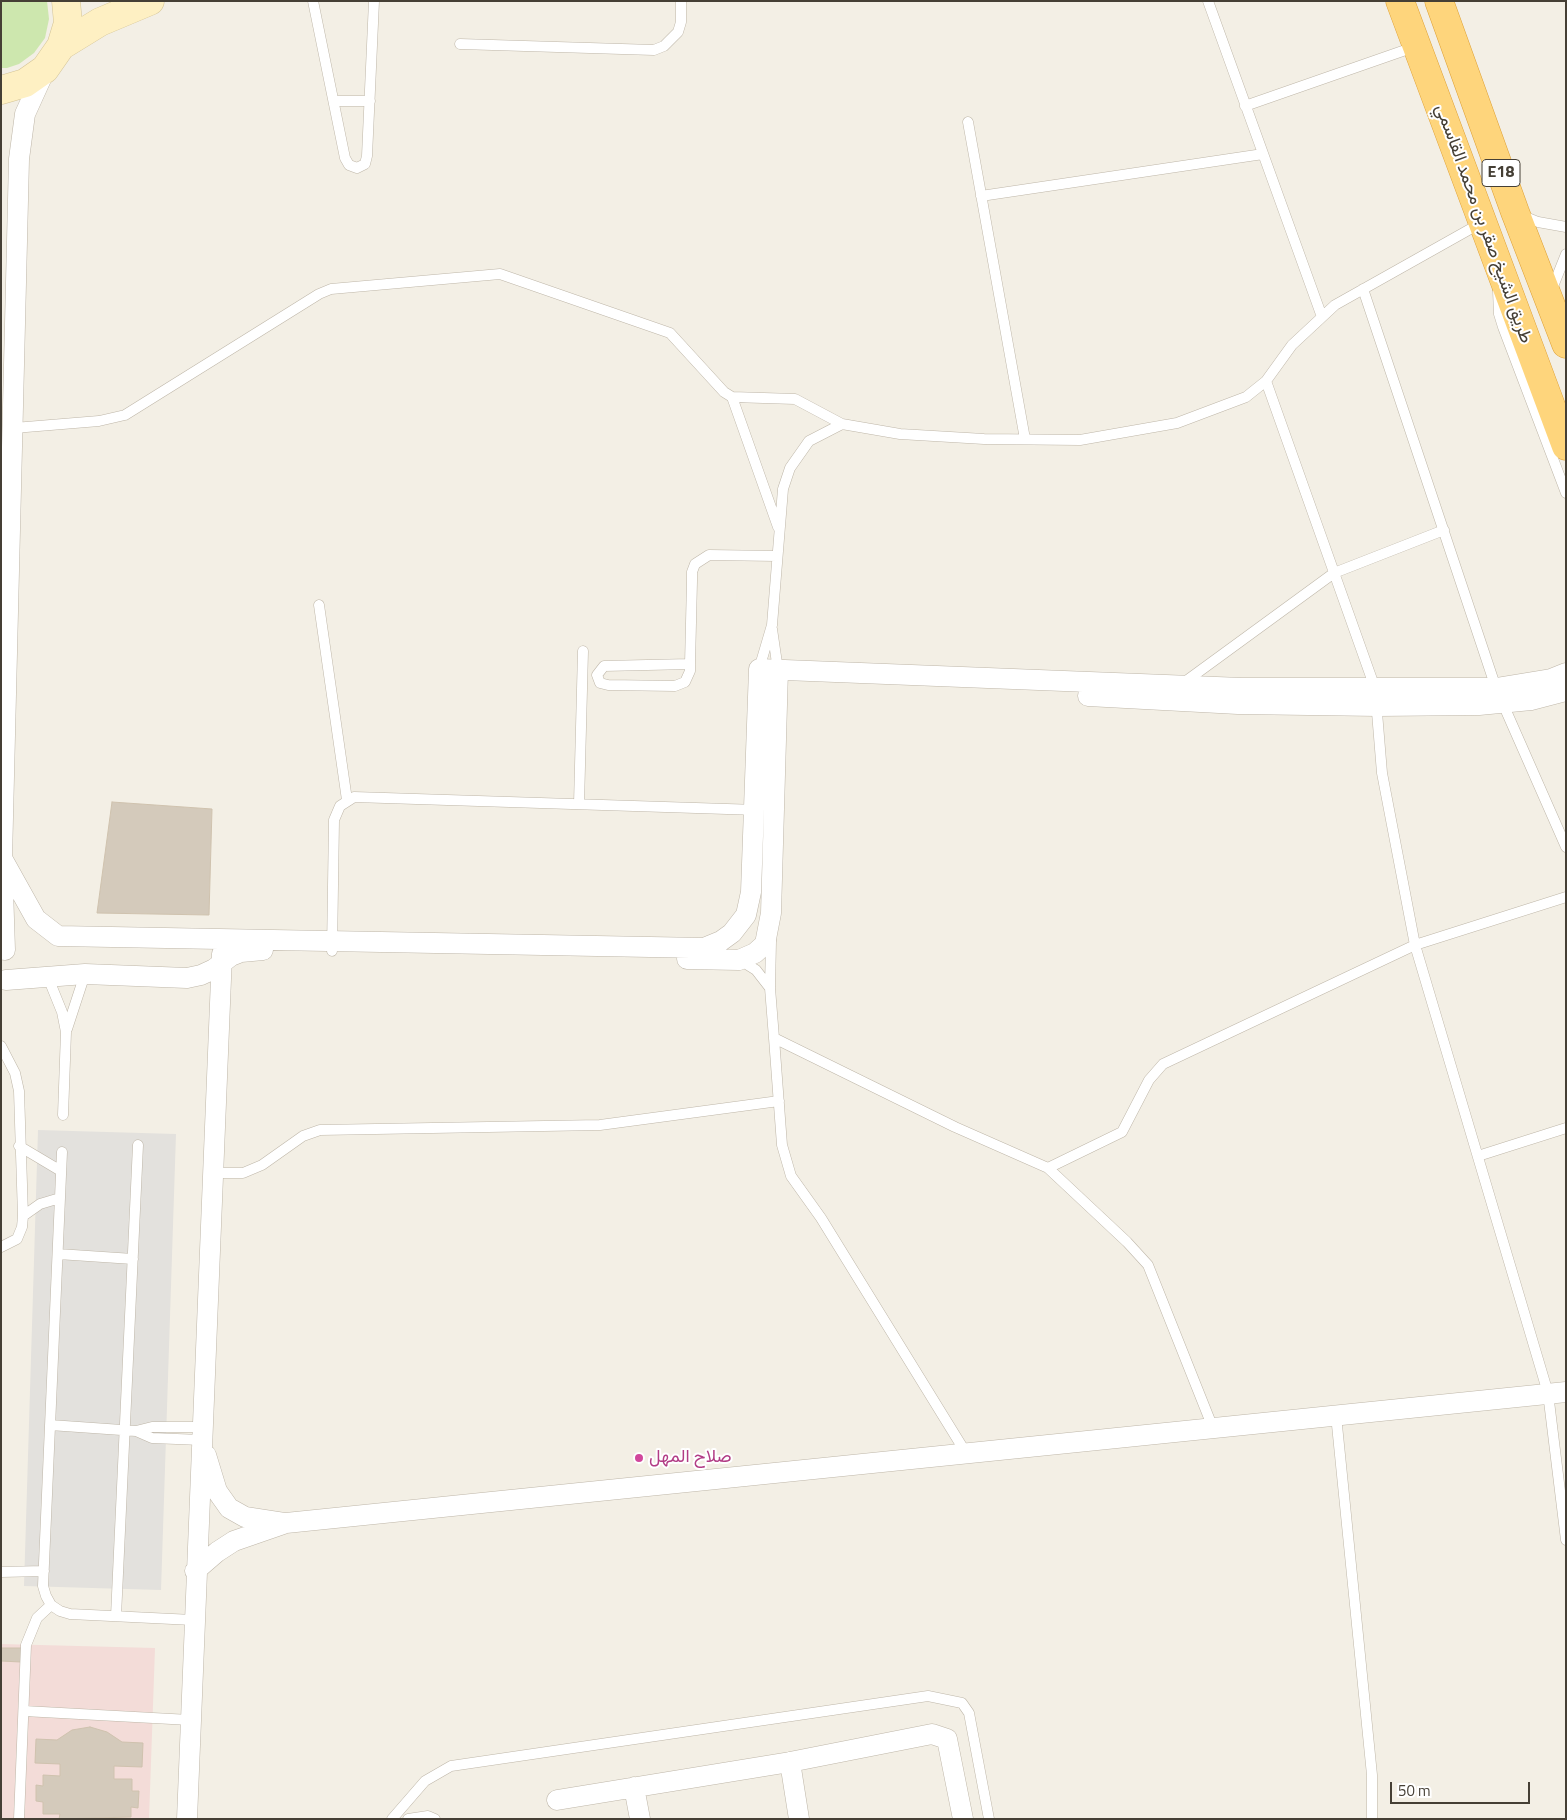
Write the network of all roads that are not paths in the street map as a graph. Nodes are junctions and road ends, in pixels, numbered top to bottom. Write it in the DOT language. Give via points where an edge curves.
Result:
graph roads {
  1 [pos="66,1"];
  2 [pos="150,1"];
  3 [pos="313,1"];
  4 [pos="374,1"];
  5 [pos="681,1"];
  6 [pos="1208,1"];
  7 [pos="1439,1"];
  8 [pos="1400,6"];
  9 [pos="460,44"];
  10 [pos="61,46"];
  11 [pos="1418,46"];
  12 [pos="45,69"];
  13 [pos="1,90"];
  14 [pos="334,101"];
  15 [pos="370,101"];
  16 [pos="1245,106"];
  17 [pos="968,122"];
  18 [pos="1263,154"];
  19 [pos="981,196"];
  20 [pos="1515,212"];
  21 [pos="1482,222"];
  22 [pos="1566,227"];
  23 [pos="1566,254"];
  24 [pos="1501,272"];
  25 [pos="1363,288"];
  26 [pos="1550,302"];
  27 [pos="1322,318"];
  28 [pos="1566,344"];
  29 [pos="1266,380"];
  30 [pos="732,397"];
  31 [pos="842,424"];
  32 [pos="14,428"];
  33 [pos="1025,439"];
  34 [pos="1566,446"];
  35 [pos="1566,492"];
  36 [pos="1444,530"];
  37 [pos="780,531"];
  38 [pos="778,556"];
  39 [pos="1334,573"];
  40 [pos="319,605"];
  41 [pos="772,625"];
  42 [pos="584,651"];
  43 [pos="690,664"];
  44 [pos="1566,673"];
  45 [pos="768,676"];
  46 [pos="1566,691"];
  47 [pos="1173,693"];
  48 [pos="1499,695"];
  49 [pos="1376,697"];
  50 [pos="347,800"];
  51 [pos="579,804"];
  52 [pos="764,810"];
  53 [pos="1566,847"];
  54 [pos="2,858"];
  55 [pos="1566,897"];
  56 [pos="771,913"];
  57 [pos="223,939"];
  58 [pos="1416,944"];
  59 [pos="333,946"];
  60 [pos="3,949"];
  61 [pos="739,960"];
  62 [pos="221,962"];
  63 [pos="85,974"];
  64 [pos="47,975"];
  65 [pos="3,983"];
  66 [pos="770,988"];
  67 [pos="66,1032"];
  68 [pos="774,1038"];
  69 [pos="1,1046"];
  70 [pos="779,1101"];
  71 [pos="63,1115"];
  72 [pos="1566,1128"];
  73 [pos="138,1145"];
  74 [pos="20,1146"];
  75 [pos="62,1152"];
  76 [pos="1478,1156"];
  77 [pos="1048,1168"];
  78 [pos="61,1171"];
  79 [pos="211,1173"];
  80 [pos="60,1198"];
  81 [pos="23,1216"];
  82 [pos="1,1247"];
  83 [pos="58,1254"];
  84 [pos="133,1259"];
  85 [pos="1557,1392"];
  86 [pos="1336,1415"];
  87 [pos="50,1425"];
  88 [pos="1213,1428"];
  89 [pos="125,1430"];
  90 [pos="202,1434"];
  91 [pos="966,1453"];
  92 [pos="286,1523"];
  93 [pos="1566,1540"];
  94 [pos="44,1571"];
  95 [pos="195,1571"];
  96 [pos="1,1572"];
  97 [pos="51,1605"];
  98 [pos="116,1616"];
  99 [pos="193,1620"];
  100 [pos="24,1712"];
  101 [pos="190,1720"];
  102 [pos="790,1762"];
  103 [pos="634,1787"];
  104 [pos="557,1800"];
  105 [pos="19,1819"];
  106 [pos="187,1819"];
  107 [pos="392,1819"];
  108 [pos="408,1819"];
  109 [pos="435,1819"];
  110 [pos="640,1819"];
  111 [pos="799,1819"];
  112 [pos="963,1819"];
  113 [pos="989,1819"];
  114 [pos="1372,1819"];
  1 -- 10 [label="main road" via="68,23"];
  2 -- 10 [label="main road" via="100,22"];
  3 -- 14 [label="lane"];
  4 -- 15 [label="lane"];
  5 -- 9 [label="lane" via="678,32 664,46 654,50"];
  6 -- 16 [label="lane"];
  7 -- 20 [label="highway, طريق الشيخ صقر بن محمد القاسمي / E18"];
  8 -- 11 [label="highway, طريق الشيخ صقر بن محمد القاسمي / E18"];
  10 -- 12 [label="main road"];
  11 -- 16 [label="lane"];
  11 -- 21 [label="highway, طريق الشيخ صقر بن محمد القاسمي / E18"];
  12 -- 13 [label="main road" via="25,82"];
  12 -- 32 [label="street" via="25,114 19,159"];
  14 -- 15 [label="lane"];
  14 -- 15 [label="lane" via="347,162 357,168 366,160"];
  16 -- 18 [label="lane"];
  17 -- 19 [label="lane"];
  18 -- 19 [label="lane"];
  18 -- 27 [label="lane"];
  19 -- 33 [label="lane"];
  20 -- 22 [label="lane" via="1538,222"];
  20 -- 26 [label="highway, طريق الشيخ صقر بن محمد القاسمي / E18"];
  21 -- 24 [label="highway, طريق الشيخ صقر بن محمد القاسمي / E18"];
  21 -- 25 [label="lane"];
  23 -- 26 [label="lane" via="1556,274"];
  24 -- 34 [label="highway, طريق الشيخ صقر بن محمد القاسمي / E18"];
  24 -- 35 [label="lane" via="1497,300 1503,328"];
  25 -- 27 [label="lane" via="1335,305"];
  25 -- 36 [label="lane"];
  26 -- 28 [label="highway, طريق الشيخ صقر بن محمد القاسمي / E18"];
  27 -- 29 [label="lane" via="1292,345"];
  29 -- 33 [label="lane" via="1246,397 1177,423 1080,440"];
  29 -- 39 [label="lane"];
  30 -- 31 [label="lane" via="795,399"];
  30 -- 32 [label="lane" via="670,333 500,274 331,288 125,415 99,421"];
  30 -- 37 [label="lane"];
  31 -- 33 [label="lane" via="900,434"];
  31 -- 37 [label="lane" via="809,441 790,468 783,489"];
  32 -- 54 [label="street"];
  36 -- 39 [label="lane"];
  36 -- 48 [label="lane"];
  37 -- 38 [label="lane"];
  38 -- 41 [label="lane"];
  38 -- 43 [label="lane" via="709,555 695,564 692,572"];
  39 -- 47 [label="lane"];
  39 -- 49 [label="lane"];
  40 -- 50 [label="lane"];
  41 -- 45 [label="lane"];
  41 -- 45 [label="lane"];
  42 -- 51 [label="lane"];
  43 -- 43 [label="lane" via="685,682 675,686 604,684 597,675 604,666"];
  44 -- 48 [label="street"];
  45 -- 47 [label="street"];
  45 -- 52 [label="street"];
  46 -- 48 [label="street" via="1531,700"];
  47 -- 49 [label="street" via="1242,688"];
  48 -- 49 [label="street"];
  48 -- 53 [label="lane"];
  49 -- 58 [label="lane" via="1382,773"];
  50 -- 51 [label="lane" via="363,796"];
  50 -- 59 [label="lane" via="340,806 334,820"];
  51 -- 52 [label="lane"];
  52 -- 56 [label="street"];
  52 -- 59 [label="street" via="746,915 732,933 704,948"];
  54 -- 57 [label="street" via="36,919 58,936"];
  54 -- 60 [label="street"];
  55 -- 58 [label="lane"];
  56 -- 61 [label="street" via="764,944 755,953"];
  56 -- 66 [label="lane"];
  57 -- 59 [label="street"];
  57 -- 62 [label="street"];
  58 -- 76 [label="lane"];
  58 -- 77 [label="lane" via="1163,1064 1149,1080 1122,1132"];
  59 -- 61 [label="street"];
  59 -- 62 [label="street" via="241,952"];
  60 -- 65 [label="street" via="10,965"];
  61 -- 66 [label="lane" via="756,970"];
  62 -- 63 [label="street" via="214,969 187,978"];
  62 -- 79 [label="street"];
  63 -- 64 [label="street"];
  63 -- 67 [label="lane"];
  64 -- 65 [label="street"];
  64 -- 67 [label="lane" via="56,993"];
  66 -- 68 [label="lane"];
  67 -- 71 [label="lane"];
  68 -- 70 [label="lane"];
  68 -- 77 [label="lane"];
  69 -- 74 [label="lane" via="18,1082"];
  70 -- 79 [label="lane" via="600,1125 320,1130 304,1136 262,1165 243,1173"];
  70 -- 91 [label="lane" via="782,1145 791,1176 821,1218"];
  72 -- 76 [label="lane"];
  73 -- 84 [label="lane"];
  74 -- 78 [label="lane"];
  74 -- 81 [label="lane"];
  75 -- 78 [label="lane"];
  76 -- 85 [label="lane"];
  77 -- 88 [label="lane" via="1148,1265"];
  78 -- 80 [label="lane"];
  79 -- 90 [label="street"];
  80 -- 81 [label="lane" via="40,1204"];
  80 -- 83 [label="lane"];
  81 -- 82 [label="lane" via="16,1238"];
  83 -- 84 [label="lane"];
  83 -- 87 [label="lane"];
  84 -- 89 [label="lane"];
  85 -- 86 [label="street"];
  85 -- 93 [label="lane"];
  86 -- 88 [label="street"];
  86 -- 114 [label="lane" via="1372,1775"];
  87 -- 89 [label="lane"];
  87 -- 94 [label="lane"];
  88 -- 91 [label="street"];
  89 -- 90 [label="lane" via="152,1438"];
  89 -- 98 [label="lane"];
  90 -- 92 [label="street" via="217,1490 229,1508 245,1517"];
  90 -- 95 [label="street"];
  91 -- 92 [label="street"];
  92 -- 95 [label="street" via="234,1541"];
  94 -- 96 [label="lane"];
  94 -- 97 [label="lane" via="43,1586"];
  95 -- 99 [label="street"];
  97 -- 98 [label="lane" via="70,1614"];
  97 -- 100 [label="lane" via="37,1618 28,1635"];
  98 -- 99 [label="lane"];
  99 -- 101 [label="street"];
  100 -- 101 [label="lane"];
  100 -- 105 [label="lane"];
  101 -- 106 [label="street"];
  102 -- 103 [label="street"];
  102 -- 111 [label="street"];
  102 -- 112 [label="street" via="932,1734 939,1736 947,1740"];
  103 -- 104 [label="street"];
  103 -- 110 [label="street"];
  107 -- 113 [label="lane" via="424,1781 450,1766 928,1696 962,1703 969,1713"];
  108 -- 109 [label="lane" via="428,1816"];
}
